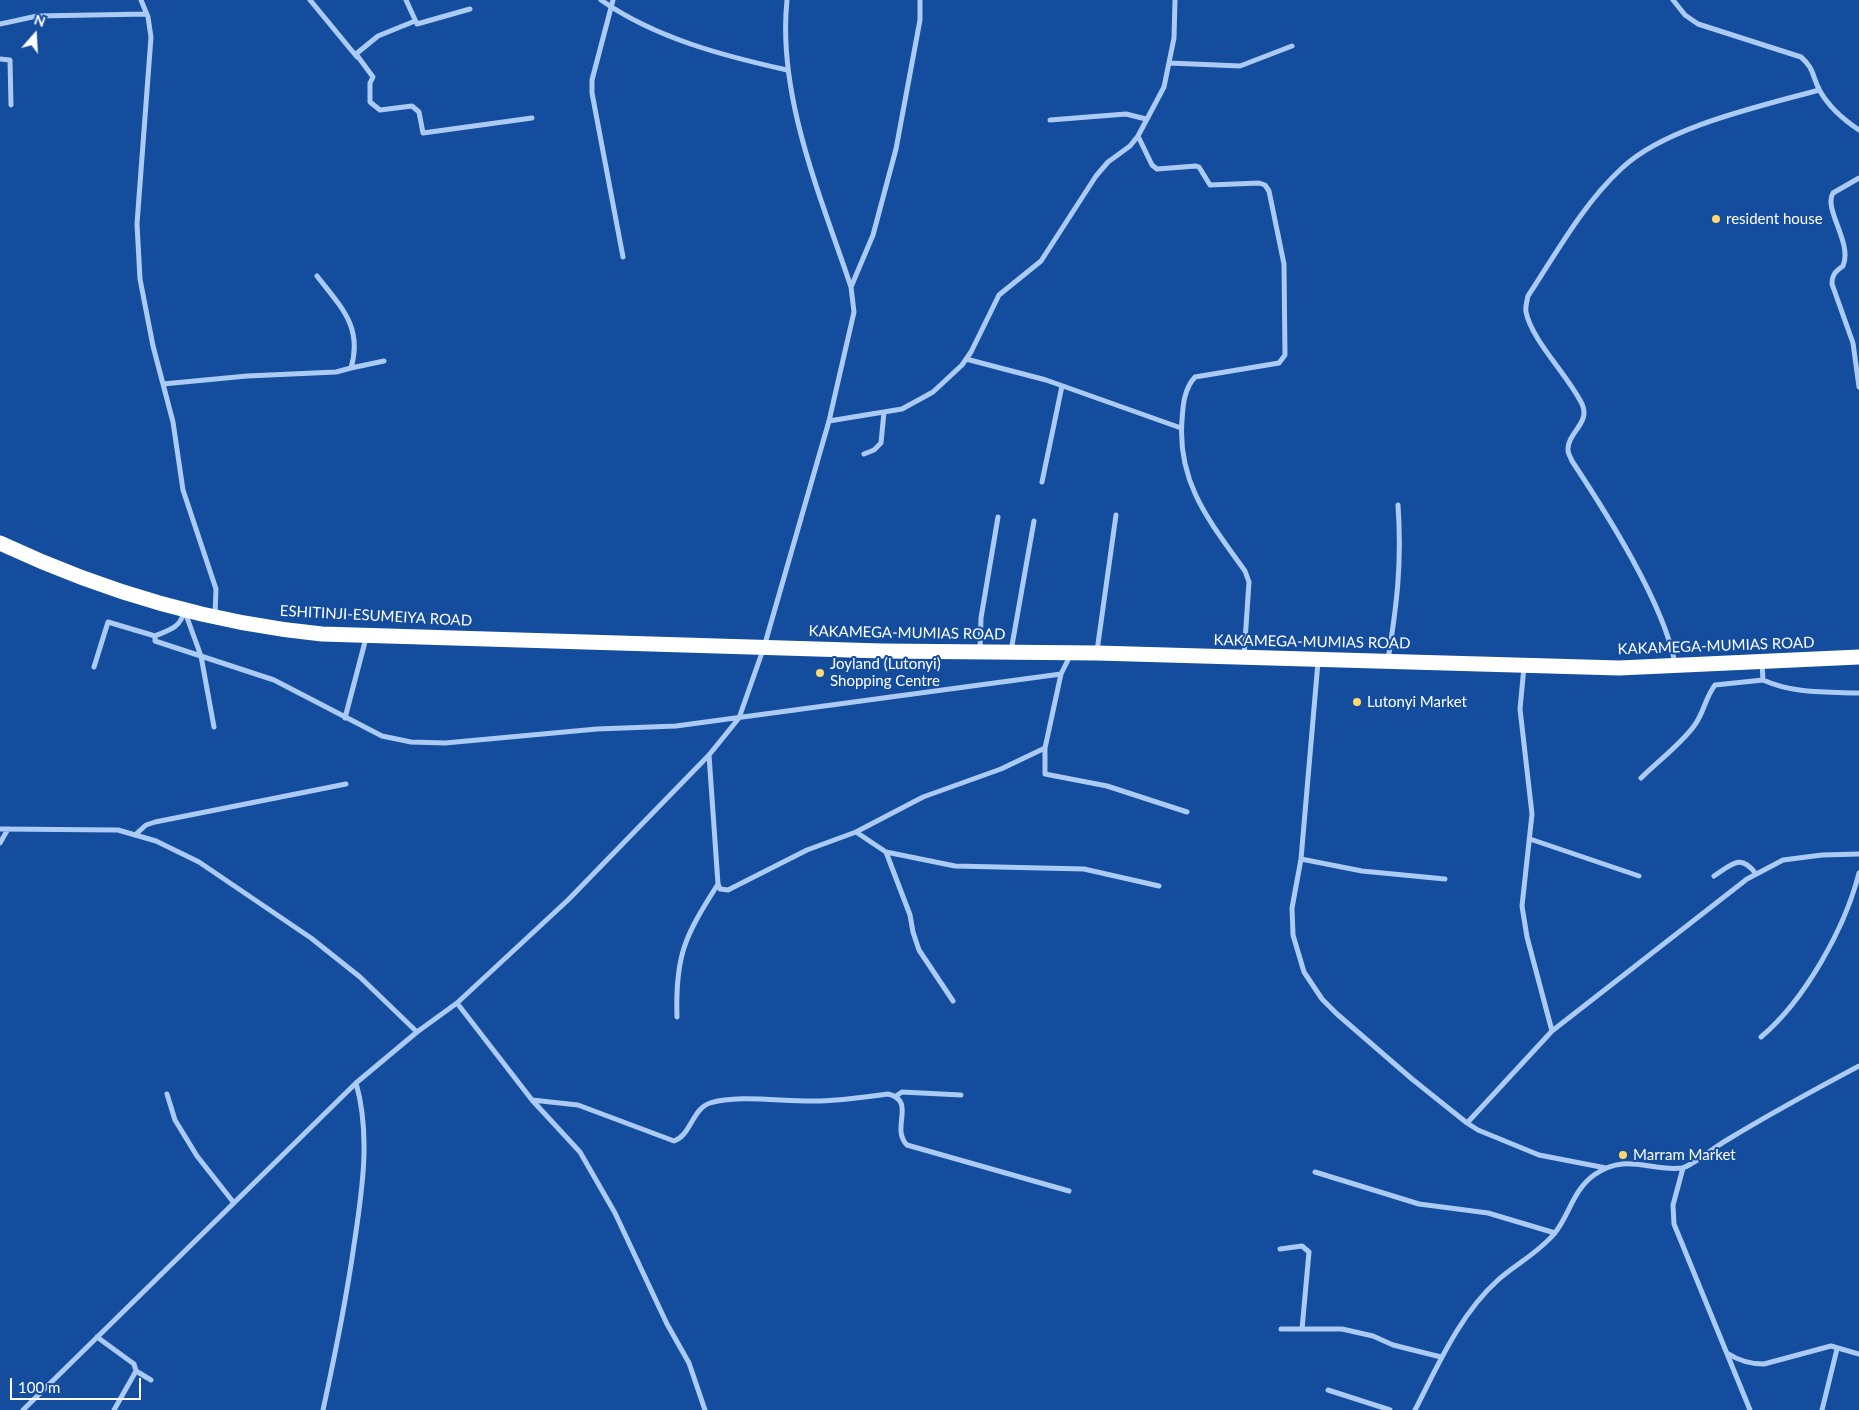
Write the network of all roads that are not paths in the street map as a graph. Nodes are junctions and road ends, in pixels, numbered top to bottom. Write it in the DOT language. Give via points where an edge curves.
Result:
graph roads {
  1 [pos="141,0"];
  2 [pos="310,0"];
  3 [pos="406,0"];
  4 [pos="601,0"];
  5 [pos="613,0"];
  6 [pos="787,0"];
  7 [pos="920,0"];
  8 [pos="1176,0"];
  9 [pos="1673,0"];
  10 [pos="611,6"];
  11 [pos="470,9"];
  12 [pos="147,14"];
  13 [pos="415,20"];
  14 [pos="0,24"];
  15 [pos="1292,46"];
  16 [pos="357,57"];
  17 [pos="0,59"];
  18 [pos="1169,63"];
  19 [pos="787,70"];
  20 [pos="1818,90"];
  21 [pos="11,105"];
  22 [pos="532,118"];
  23 [pos="1146,119"];
  24 [pos="1050,120"];
  25 [pos="1859,130"];
  26 [pos="1138,136"];
  27 [pos="1859,178"];
  28 [pos="623,257"];
  29 [pos="317,276"];
  30 [pos="851,287"];
  31 [pos="966,359"];
  32 [pos="384,361"];
  33 [pos="351,368"];
  34 [pos="163,384"];
  35 [pos="1062,386"];
  36 [pos="1859,387"];
  37 [pos="884,412"];
  38 [pos="829,421"];
  39 [pos="1181,428"];
  40 [pos="864,454"];
  41 [pos="1042,482"];
  42 [pos="1398,505"];
  43 [pos="1116,515"];
  44 [pos="998,517"];
  45 [pos="1034,521"];
  46 [pos="0,543"];
  47 [pos="184,611"];
  48 [pos="214,618"];
  49 [pos="366,635"];
  50 [pos="155,636"];
  51 [pos="764,647"];
  52 [pos="980,652"];
  53 [pos="1010,652"];
  54 [pos="1072,653"];
  55 [pos="1097,654"];
  56 [pos="201,656"];
  57 [pos="1859,657"];
  58 [pos="1244,658"];
  59 [pos="1318,659"];
  60 [pos="1388,661"];
  61 [pos="1762,663"];
  62 [pos="1524,665"];
  63 [pos="1675,666"];
  64 [pos="94,667"];
  65 [pos="1061,674"];
  66 [pos="1763,680"];
  67 [pos="1859,693"];
  68 [pos="345,718"];
  69 [pos="739,718"];
  70 [pos="214,727"];
  71 [pos="1046,748"];
  72 [pos="709,755"];
  73 [pos="1641,778"];
  74 [pos="346,784"];
  75 [pos="1187,812"];
  76 [pos="0,829"];
  77 [pos="8,829"];
  78 [pos="856,832"];
  79 [pos="135,835"];
  80 [pos="1530,839"];
  81 [pos="0,843"];
  82 [pos="886,852"];
  83 [pos="1859,854"];
  84 [pos="1301,859"];
  85 [pos="1859,873"];
  86 [pos="1756,874"];
  87 [pos="1639,876"];
  88 [pos="1714,876"];
  89 [pos="1445,879"];
  90 [pos="718,884"];
  91 [pos="1158,886"];
  92 [pos="952,1001"];
  93 [pos="457,1003"];
  94 [pos="677,1017"];
  95 [pos="1552,1031"];
  96 [pos="417,1032"];
  97 [pos="1761,1036"];
  98 [pos="1859,1066"];
  99 [pos="356,1083"];
  100 [pos="167,1094"];
  101 [pos="961,1095"];
  102 [pos="896,1096"];
  103 [pos="532,1100"];
  104 [pos="1467,1123"];
  105 [pos="1606,1168"];
  106 [pos="1683,1168"];
  107 [pos="1315,1172"];
  108 [pos="1069,1191"];
  109 [pos="234,1203"];
  110 [pos="1555,1233"];
  111 [pos="1280,1249"];
  112 [pos="1281,1329"];
  113 [pos="1302,1329"];
  114 [pos="97,1337"];
  115 [pos="1837,1349"];
  116 [pos="1727,1352"];
  117 [pos="1859,1354"];
  118 [pos="1441,1357"];
  119 [pos="136,1370"];
  120 [pos="152,1380"];
  121 [pos="1328,1390"];
  122 [pos="23,1410"];
  123 [pos="114,1410"];
  124 [pos="323,1410"];
  125 [pos="705,1410"];
  126 [pos="1390,1410"];
  127 [pos="1415,1410"];
  128 [pos="1750,1410"];
  129 [pos="1822,1410"];
  1 -- 12 [label="street"];
  2 -- 16 [label="street"];
  3 -- 13 [label="street"];
  4 -- 10 [label="street"];
  5 -- 10 [label="street"];
  6 -- 19 [label="street"];
  7 -- 30 [label="street" via="920,20 896,149 873,235"];
  8 -- 18 [label="street"];
  9 -- 20 [label="street" via="1685,15 1698,24 1802,57 1811,65"];
  10 -- 19 [label="street" via="647,26 697,46"];
  10 -- 28 [label="street" via="592,80 592,93"];
  11 -- 13 [label="street" via="417,24"];
  12 -- 14 [label="street" via="37,16"];
  12 -- 34 [label="street" via="151,37 150,65 137,224 140,279"];
  13 -- 16 [label="street" via="378,36 356,54"];
  15 -- 18 [label="street" via="1240,66"];
  16 -- 22 [label="street" via="373,77 370,102 380,110 412,106 419,112 423,133"];
  17 -- 21 [label="street" via="10,60"];
  18 -- 23 [label="street" via="1164,87"];
  19 -- 30 [label="street" via="793,106"];
  20 -- 25 [label="street"];
  20 -- 63 [label="street" via="1696,126 1623,166 1585,207 1528,296 1525,311 1535,333 1570,382 1583,407 1584,418 1568,450 1572,462 1644,585 1658,614"];
  23 -- 24 [label="street" via="1126,114"];
  23 -- 26 [label="street"];
  26 -- 31 [label="street" via="1096,176 1041,261 998,295"];
  26 -- 39 [label="street" via="1157,169 1191,165 1200,167 1212,186 1259,183 1265,186 1269,191 1284,264 1286,348 1282,359 1268,366 1195,377 1189,383 1185,396"];
  27 -- 36 [label="street" via="1833,193 1830,202 1846,253 1843,266 1834,272 1832,284 1853,343"];
  29 -- 33 [label="street" via="344,311 354,334 356,351"];
  30 -- 38 [label="street" via="854,312"];
  31 -- 35 [label="street"];
  31 -- 37 [label="street" via="919,401"];
  32 -- 33 [label="street"];
  33 -- 34 [label="street" via="336,372"];
  34 -- 48 [label="street" via="173,422 183,490 216,589"];
  35 -- 39 [label="street"];
  35 -- 41 [label="street"];
  37 -- 38 [label="street"];
  37 -- 40 [label="street" via="882,443"];
  38 -- 51 [label="street"];
  39 -- 58 [label="street" via="1184,466 1197,502 1245,571 1249,582"];
  42 -- 60 [label="street" via="1401,567"];
  43 -- 55 [label="street"];
  44 -- 52 [label="street" via="981,618"];
  45 -- 53 [label="street"];
  46 -- 47 [label="highway, ESHITINJI-ESUMEIYA ROAD" via="89,581"];
  47 -- 48 [label="highway, ESHITINJI-ESUMEIYA ROAD"];
  47 -- 50 [label="street" via="175,628"];
  47 -- 56 [label="street"];
  48 -- 49 [label="highway, ESHITINJI-ESUMEIYA ROAD" via="276,630"];
  49 -- 51 [label="highway, ESHITINJI-ESUMEIYA ROAD"];
  49 -- 68 [label="street"];
  50 -- 56 [label="street" via="155,641"];
  50 -- 64 [label="street" via="108,622"];
  51 -- 52 [label="highway, KAKAMEGA-MUMIAS ROAD"];
  51 -- 69 [label="street"];
  52 -- 53 [label="highway, KAKAMEGA-MUMIAS ROAD"];
  53 -- 54 [label="highway, KAKAMEGA-MUMIAS ROAD"];
  54 -- 55 [label="highway, KAKAMEGA-MUMIAS ROAD"];
  54 -- 65 [label="street"];
  55 -- 58 [label="highway, KAKAMEGA-MUMIAS ROAD"];
  56 -- 68 [label="street" via="274,680"];
  56 -- 70 [label="street"];
  57 -- 61 [label="highway, KAKAMEGA-MUMIAS ROAD"];
  58 -- 59 [label="highway, KAKAMEGA-MUMIAS ROAD"];
  59 -- 60 [label="highway, KAKAMEGA-MUMIAS ROAD"];
  59 -- 84 [label="street"];
  60 -- 62 [label="highway, KAKAMEGA-MUMIAS ROAD"];
  61 -- 63 [label="highway, KAKAMEGA-MUMIAS ROAD"];
  61 -- 66 [label="street"];
  62 -- 63 [label="highway, KAKAMEGA-MUMIAS ROAD"];
  62 -- 80 [label="street" via="1520,709 1532,800"];
  65 -- 69 [label="street"];
  65 -- 71 [label="street" via="1050,715"];
  66 -- 67 [label="street" via="1790,690"];
  66 -- 73 [label="street" via="1715,685 1693,727"];
  68 -- 69 [label="street" via="382,736 411,742 445,743 597,729 676,726"];
  69 -- 72 [label="street"];
  71 -- 75 [label="street" via="1045,774 1107,786"];
  71 -- 78 [label="street" via="1001,769 923,797"];
  72 -- 90 [label="street"];
  72 -- 93 [label="street" via="568,900"];
  74 -- 79 [label="street" via="163,820 146,825"];
  76 -- 77 [label="street"];
  77 -- 79 [label="street" via="118,830"];
  77 -- 81 [label="street"];
  78 -- 82 [label="street"];
  78 -- 90 [label="street" via="807,850 733,890 720,889"];
  79 -- 96 [label="street" via="156,841 199,862 311,938 360,977"];
  80 -- 87 [label="street"];
  80 -- 95 [label="street" via="1522,906"];
  82 -- 91 [label="street" via="955,866 1084,869"];
  82 -- 92 [label="street" via="910,915 919,950"];
  83 -- 86 [label="street" via="1783,860"];
  84 -- 89 [label="street" via="1362,870"];
  84 -- 104 [label="street" via="1292,908 1293,934 1304,972 1322,999 1337,1014"];
  85 -- 97 [label="street" via="1812,979 1775,1025"];
  86 -- 88 [label="street" via="1742,862"];
  86 -- 95 [label="street"];
  90 -- 94 [label="street" via="690,931 680,956 676,981"];
  93 -- 96 [label="street"];
  93 -- 103 [label="street"];
  95 -- 104 [label="street"];
  96 -- 99 [label="street"];
  98 -- 106 [label="street" via="1788,1103"];
  99 -- 109 [label="street"];
  99 -- 124 [label="street" via="363,1108 363,1184 340,1332"];
  100 -- 109 [label="street" via="175,1120 188,1142"];
  101 -- 102 [label="street" via="902,1092"];
  102 -- 103 [label="street" via="715,1102 700,1108 683,1136 674,1141 578,1106"];
  102 -- 108 [label="street" via="903,1106 900,1133 907,1145"];
  103 -- 125 [label="street" via="580,1152 615,1213 689,1363"];
  104 -- 105 [label="street" via="1539,1155"];
  105 -- 106 [label="street" via="1638,1162"];
  105 -- 110 [label="street" via="1585,1183"];
  106 -- 116 [label="street" via="1673,1205 1674,1224"];
  107 -- 110 [label="street" via="1419,1204 1488,1213"];
  109 -- 114 [label="street"];
  110 -- 118 [label="street" via="1541,1249 1498,1280 1483,1296"];
  111 -- 113 [label="street" via="1300,1246 1309,1252"];
  112 -- 113 [label="street"];
  113 -- 118 [label="street" via="1342,1329"];
  114 -- 119 [label="street" via="134,1364"];
  114 -- 122 [label="street"];
  115 -- 116 [label="street" via="1831,1346 1764,1364 1746,1362"];
  115 -- 117 [label="street"];
  115 -- 129 [label="street"];
  116 -- 128 [label="street"];
  118 -- 127 [label="street"];
  119 -- 120 [label="street"];
  119 -- 123 [label="street"];
  121 -- 126 [label="street"];
}
